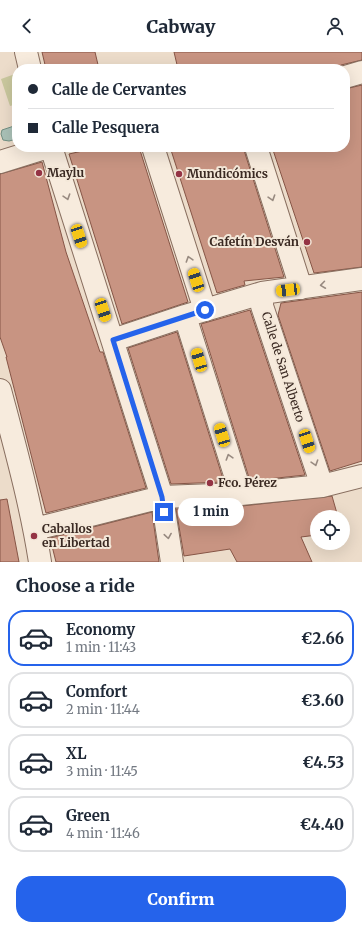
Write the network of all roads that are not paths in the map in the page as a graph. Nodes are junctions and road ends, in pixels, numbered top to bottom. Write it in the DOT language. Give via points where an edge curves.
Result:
graph roads {
  1 [pos="26,52"];
  2 [pos="29,64"];
  3 [pos="362,72"];
  4 [pos="350,76"];
  5 [pos="12,142"];
  6 [pos="0,146"];
  7 [pos="33,152"];
  8 [pos="52,152"];
  9 [pos="154,152"];
  10 [pos="258,152"];
  11 [pos="0,162"];
  12 [pos="362,279"];
  13 [pos="301,288"];
  14 [pos="262,293"];
  15 [pos="195,313"];
  16 [pos="113,340"];
  17 [pos="0,390"];
  18 [pos="362,476"];
  19 [pos="322,486"];
  20 [pos="240,494"];
  21 [pos="162,497"];
  22 [pos="35,529"];
  23 [pos="40,562"];
  24 [pos="172,562"];
  1 -- 2 [label="street"];
  3 -- 4 [label="street"];
  5 -- 6 [label="street"];
  7 -- 11 [label="street"];
  8 -- 16 [label="street, one-way"];
  15 -- 9 [label="street, one-way"];
  10 -- 13 [label="street, one-way"];
  12 -- 13 [label="street, one-way"];
  13 -- 14 [label="street"];
  14 -- 15 [label="street"];
  14 -- 19 [label="street, Calle de San Alberto, one-way" via="262,306"];
  15 -- 16 [label="street"];
  20 -- 15 [label="street, one-way"];
  16 -- 21 [label="street"];
  17 -- 22 [label="street"];
  18 -- 19 [label="street"];
  19 -- 20 [label="street"];
  20 -- 21 [label="street"];
  21 -- 22 [label="street"];
  21 -- 24 [label="street, one-way"];
  22 -- 23 [label="street"];
}
